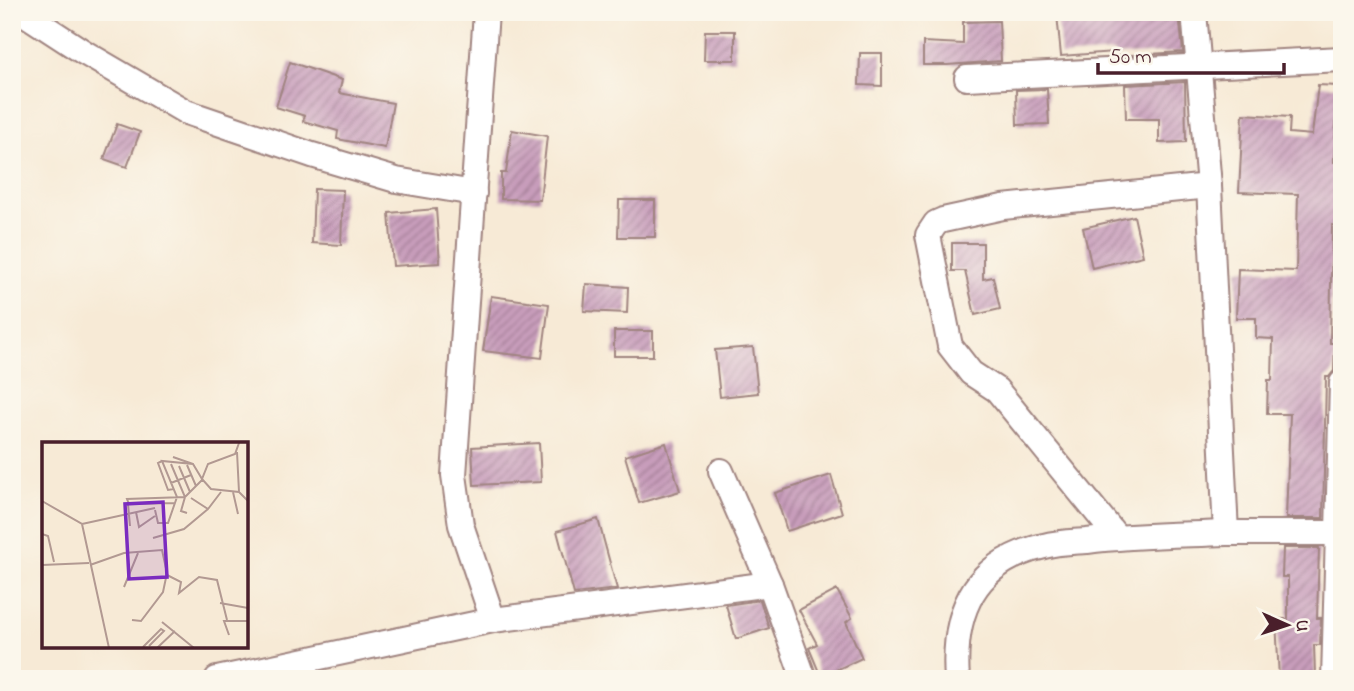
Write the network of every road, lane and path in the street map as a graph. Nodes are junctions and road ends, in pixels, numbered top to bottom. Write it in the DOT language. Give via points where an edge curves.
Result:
graph roads {
  1 [pos="22,12"];
  2 [pos="486,12"];
  3 [pos="1194,12"];
  4 [pos="1342,59"];
  5 [pos="1200,67"];
  6 [pos="967,78"];
  7 [pos="1209,186"];
  8 [pos="474,193"];
  9 [pos="1342,383"];
  10 [pos="721,471"];
  11 [pos="1226,533"];
  12 [pos="1340,533"];
  13 [pos="1117,537"];
  14 [pos="770,584"];
  15 [pos="493,620"];
  16 [pos="217,679"];
  17 [pos="804,679"];
  18 [pos="957,679"];
  19 [pos="1334,679"];
  1 -- 8 [label="street" via="186,112 396,180"];
  2 -- 8 [label="street"];
  3 -- 5 [label="street"];
  4 -- 5 [label="street"];
  5 -- 6 [label="street"];
  5 -- 7 [label="street"];
  7 -- 11 [label="street"];
  7 -- 13 [label="street" via="1003,207 943,220 928,235 950,346 971,373 997,390"];
  8 -- 15 [label="street" via="454,475 461,525"];
  9 -- 12 [label="street"];
  10 -- 14 [label="street"];
  11 -- 12 [label="street"];
  11 -- 13 [label="street"];
  12 -- 19 [label="street"];
  13 -- 18 [label="street" via="1045,545 999,563 980,580 961,615"];
  14 -- 15 [label="street"];
  14 -- 17 [label="street"];
  15 -- 16 [label="street"];
}
